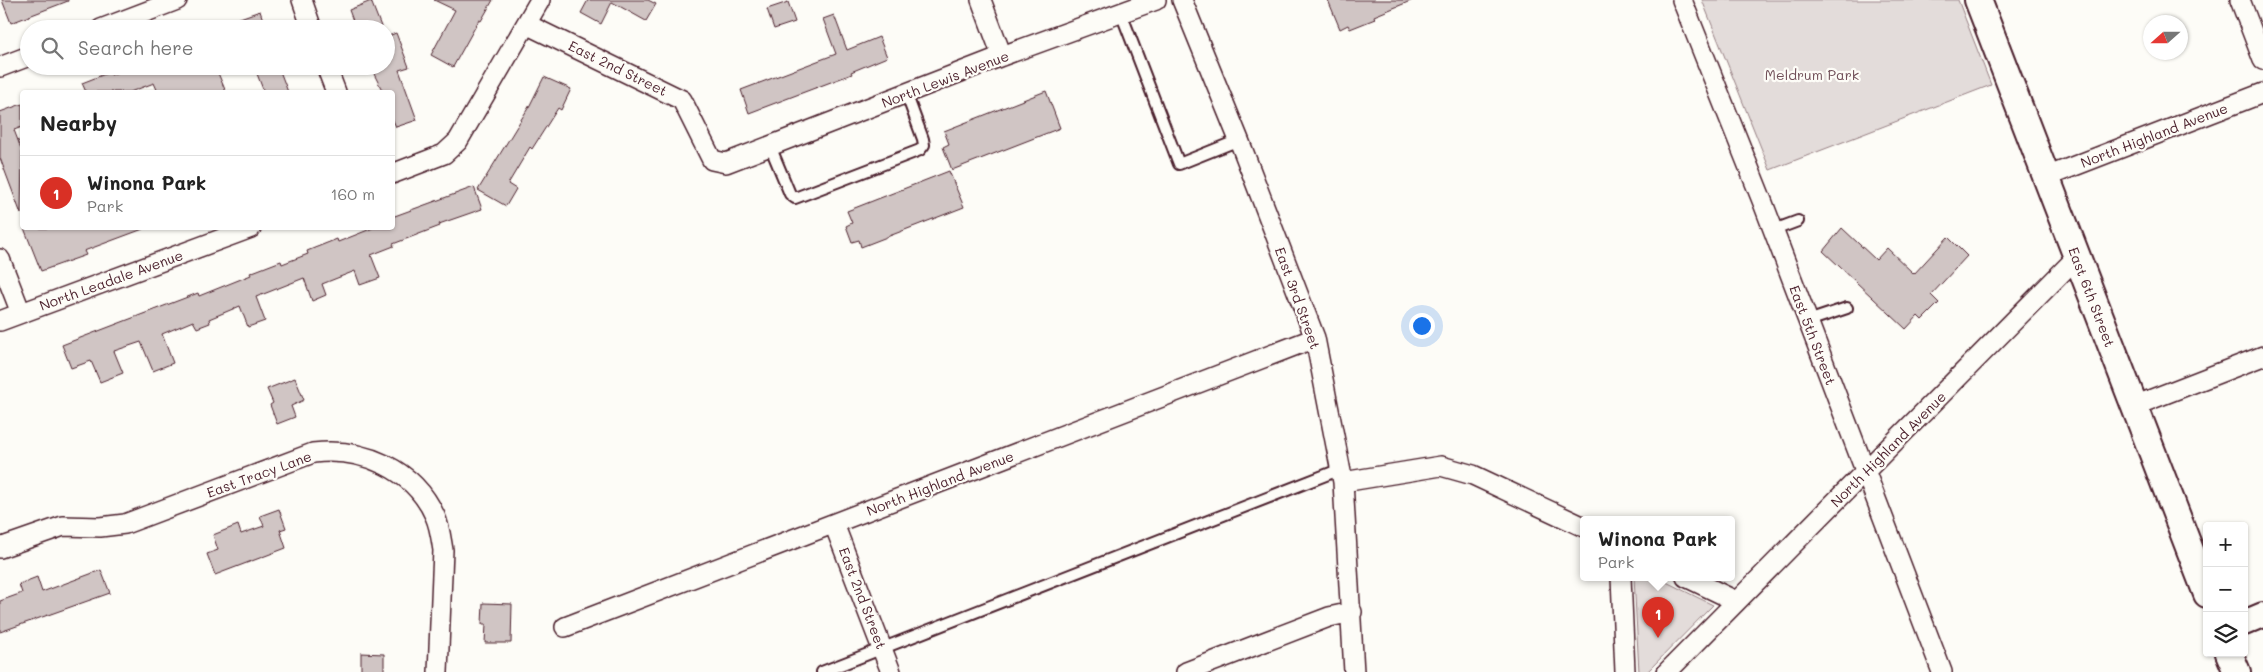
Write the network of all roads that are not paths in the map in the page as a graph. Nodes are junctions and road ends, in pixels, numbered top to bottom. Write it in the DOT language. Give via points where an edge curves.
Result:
graph roads {
  1 [pos="177,0"];
  2 [pos="302,0"];
  3 [pos="540,0"];
  4 [pos="981,0"];
  5 [pos="1156,0"];
  6 [pos="1182,0"];
  7 [pos="1682,0"];
  8 [pos="1978,0"];
  9 [pos="2240,0"];
  10 [pos="1121,13"];
  11 [pos="125,20"];
  12 [pos="309,20"];
  13 [pos="526,24"];
  14 [pos="1002,56"];
  15 [pos="20,59"];
  16 [pos="2263,60"];
  17 [pos="0,67"];
  18 [pos="329,75"];
  19 [pos="335,90"];
  20 [pos="906,93"];
  21 [pos="2263,94"];
  22 [pos="1239,140"];
  23 [pos="770,146"];
  24 [pos="735,161"];
  25 [pos="395,173"];
  26 [pos="2046,177"];
  27 [pos="1798,222"];
  28 [pos="246,230"];
  29 [pos="1774,230"];
  30 [pos="2077,257"];
  31 [pos="0,259"];
  32 [pos="1847,308"];
  33 [pos="21,313"];
  34 [pos="0,321"];
  35 [pos="1808,321"];
  36 [pos="1315,338"];
  37 [pos="2263,356"];
  38 [pos="2134,406"];
  39 [pos="1865,472"];
  40 [pos="1342,476"];
  41 [pos="834,524"];
  42 [pos="1580,525"];
  43 [pos="0,548"];
  44 [pos="1621,581"];
  45 [pos="1694,581"];
  46 [pos="2203,584"];
  47 [pos="1736,601"];
  48 [pos="1352,612"];
  49 [pos="2263,615"];
  50 [pos="2248,621"];
  51 [pos="565,627"];
  52 [pos="882,648"];
  53 [pos="2231,657"];
  54 [pos="438,672"];
  55 [pos="822,672"];
  56 [pos="891,672"];
  57 [pos="1186,672"];
  58 [pos="1354,672"];
  59 [pos="1625,672"];
  60 [pos="1667,672"];
  61 [pos="1942,672"];
  62 [pos="2237,672"];
  1 -- 11 [label="street"];
  2 -- 12 [label="street"];
  3 -- 13 [label="street"];
  4 -- 14 [label="street"];
  5 -- 10 [label="street, North Lewis Avenue"];
  6 -- 22 [label="street, East 3rd Street"];
  7 -- 29 [label="street, East 5th Street"];
  8 -- 26 [label="main road, East 6th Street"];
  9 -- 16 [label="street"];
  10 -- 14 [label="street, North Lewis Avenue"];
  10 -- 22 [label="lane" via="1179,164"];
  13 -- 24 [label="street, East 2nd Street" via="682,100 712,160 719,163"];
  13 -- 25 [label="street" via="453,148"];
  14 -- 20 [label="street, North Lewis Avenue"];
  15 -- 17 [label="street"];
  18 -- 19 [label="street"];
  20 -- 23 [label="street, North Lewis Avenue"];
  20 -- 23 [label="lane" via="923,139 924,145 920,150 795,198 790,194"];
  21 -- 26 [label="street, North Highland Avenue"];
  22 -- 36 [label="street, East 3rd Street"];
  23 -- 24 [label="street, North Lewis Avenue"];
  26 -- 30 [label="main road, East 6th Street"];
  27 -- 29 [label="lane"];
  28 -- 33 [label="street, North Leadale Avenue"];
  29 -- 35 [label="street, East 5th Street"];
  30 -- 38 [label="main road, East 6th Street"];
  30 -- 39 [label="street, North Highland Avenue"];
  31 -- 33 [label="street"];
  32 -- 35 [label="lane"];
  33 -- 34 [label="street, North Leadale Avenue"];
  35 -- 39 [label="street, East 5th Street"];
  36 -- 40 [label="street, East 3rd Street"];
  36 -- 41 [label="street, North Highland Avenue"];
  37 -- 38 [label="street"];
  38 -- 46 [label="main road, East 6th Street"];
  39 -- 47 [label="street, North Highland Avenue"];
  39 -- 61 [label="street, East 5th Street"];
  40 -- 42 [label="street" via="1441,466 1458,469"];
  40 -- 48 [label="street, East 3rd Street"];
  40 -- 52 [label="lane"];
  41 -- 51 [label="street, North Highland Avenue"];
  41 -- 52 [label="street, East 2nd Street"];
  43 -- 54 [label="street, East Tracy Lane" via="63,526 126,524 313,453 342,452 376,459 418,489 435,517 440,534 443,550"];
  44 -- 59 [label="street"];
  45 -- 47 [label="street"];
  47 -- 60 [label="street, North Highland Avenue"];
  48 -- 57 [label="street" via="1329,617"];
  48 -- 58 [label="street, East 3rd Street"];
  49 -- 50 [label="street"];
  52 -- 55 [label="lane"];
  52 -- 56 [label="street, East 2nd Street"];
  53 -- 62 [label="main road"];
}
